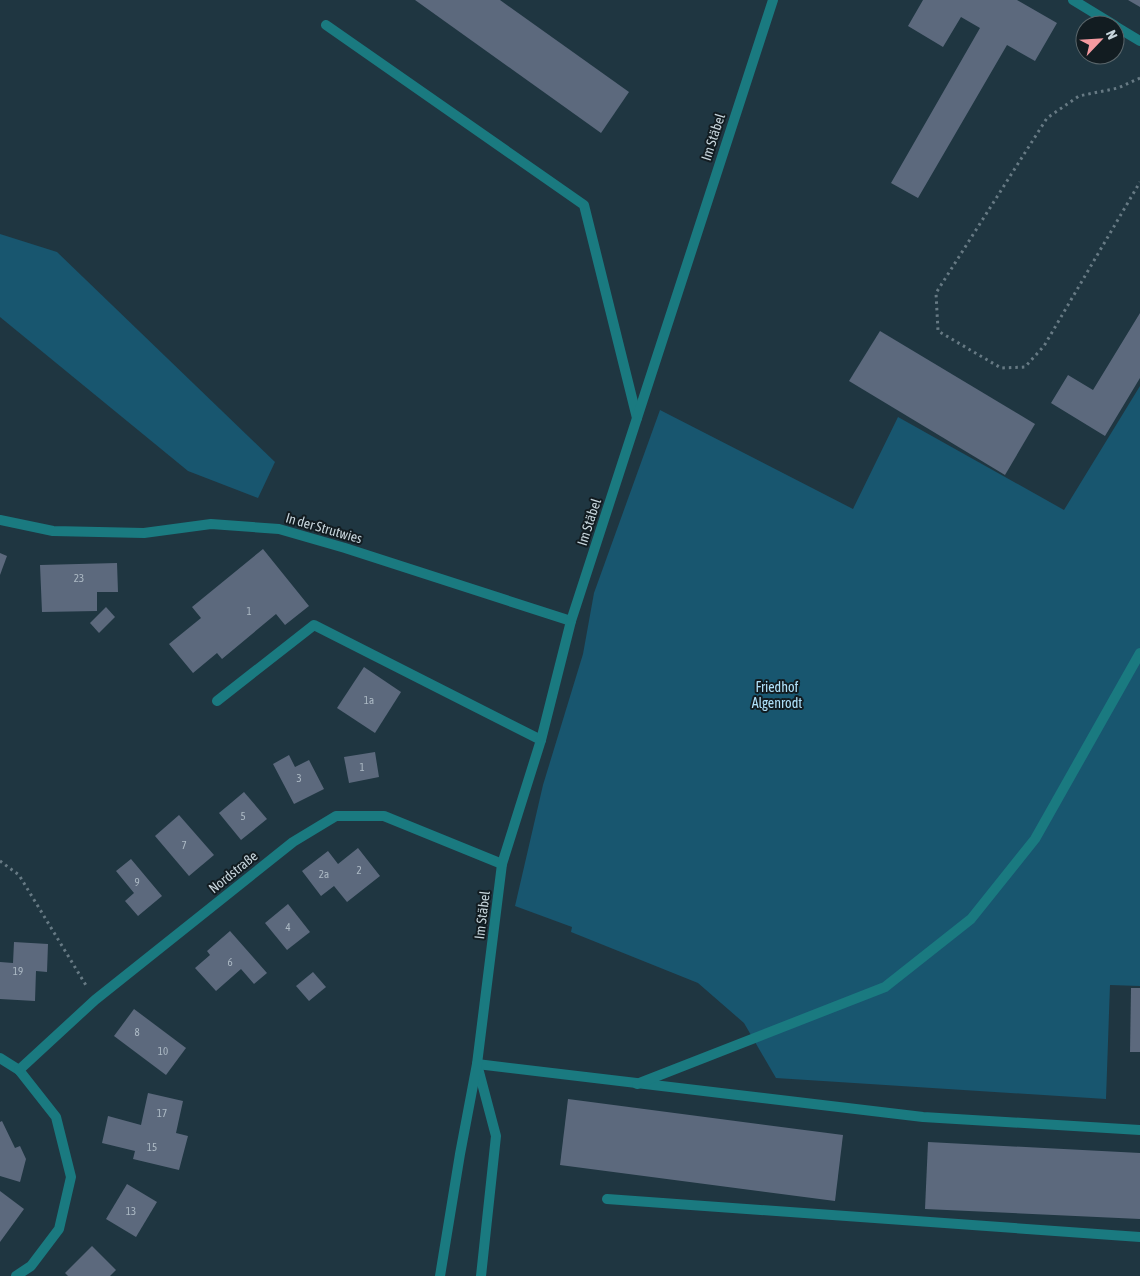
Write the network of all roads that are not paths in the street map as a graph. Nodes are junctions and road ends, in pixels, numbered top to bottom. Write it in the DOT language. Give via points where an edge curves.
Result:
graph roads {
  1 [pos="772,0"];
  2 [pos="1073,0"];
  3 [pos="1098,15"];
  4 [pos="326,25"];
  5 [pos="1125,32"];
  6 [pos="1140,41"];
  7 [pos="637,418"];
  8 [pos="0,520"];
  9 [pos="571,621"];
  10 [pos="1140,653"];
  11 [pos="217,701"];
  12 [pos="541,740"];
  13 [pos="502,864"];
  14 [pos="0,1058"];
  15 [pos="478,1064"];
  16 [pos="19,1070"];
  17 [pos="636,1084"];
  18 [pos="1140,1130"];
  19 [pos="607,1199"];
  20 [pos="1140,1237"];
  21 [pos="16,1276"];
  22 [pos="440,1276"];
  23 [pos="481,1276"];
  1 -- 7 [label="street, Im Stäbel"];
  2 -- 3 [label="street"];
  4 -- 7 [label="street" via="584,204"];
  5 -- 6 [label="street"];
  7 -- 9 [label="street, Im Stäbel"];
  8 -- 9 [label="street, In der Strutwies" via="53,531 144,533 211,524 279,529"];
  9 -- 12 [label="street, Im Stäbel"];
  10 -- 17 [label="street" via="1035,839 971,919 885,987"];
  11 -- 12 [label="street" via="314,625"];
  12 -- 13 [label="street, Im Stäbel"];
  13 -- 15 [label="street, Im Stäbel"];
  13 -- 16 [label="street, Nordstraße" via="384,816 336,816 293,842 95,1000"];
  14 -- 16 [label="street"];
  15 -- 17 [label="street"];
  15 -- 22 [label="street, Im Stäbel"];
  15 -- 23 [label="street, Im Stäbel" via="496,1136"];
  16 -- 21 [label="street" via="56,1117 71,1177 59,1229 30,1266"];
  17 -- 18 [label="street" via="923,1117"];
  19 -- 20 [label="street"];
}
